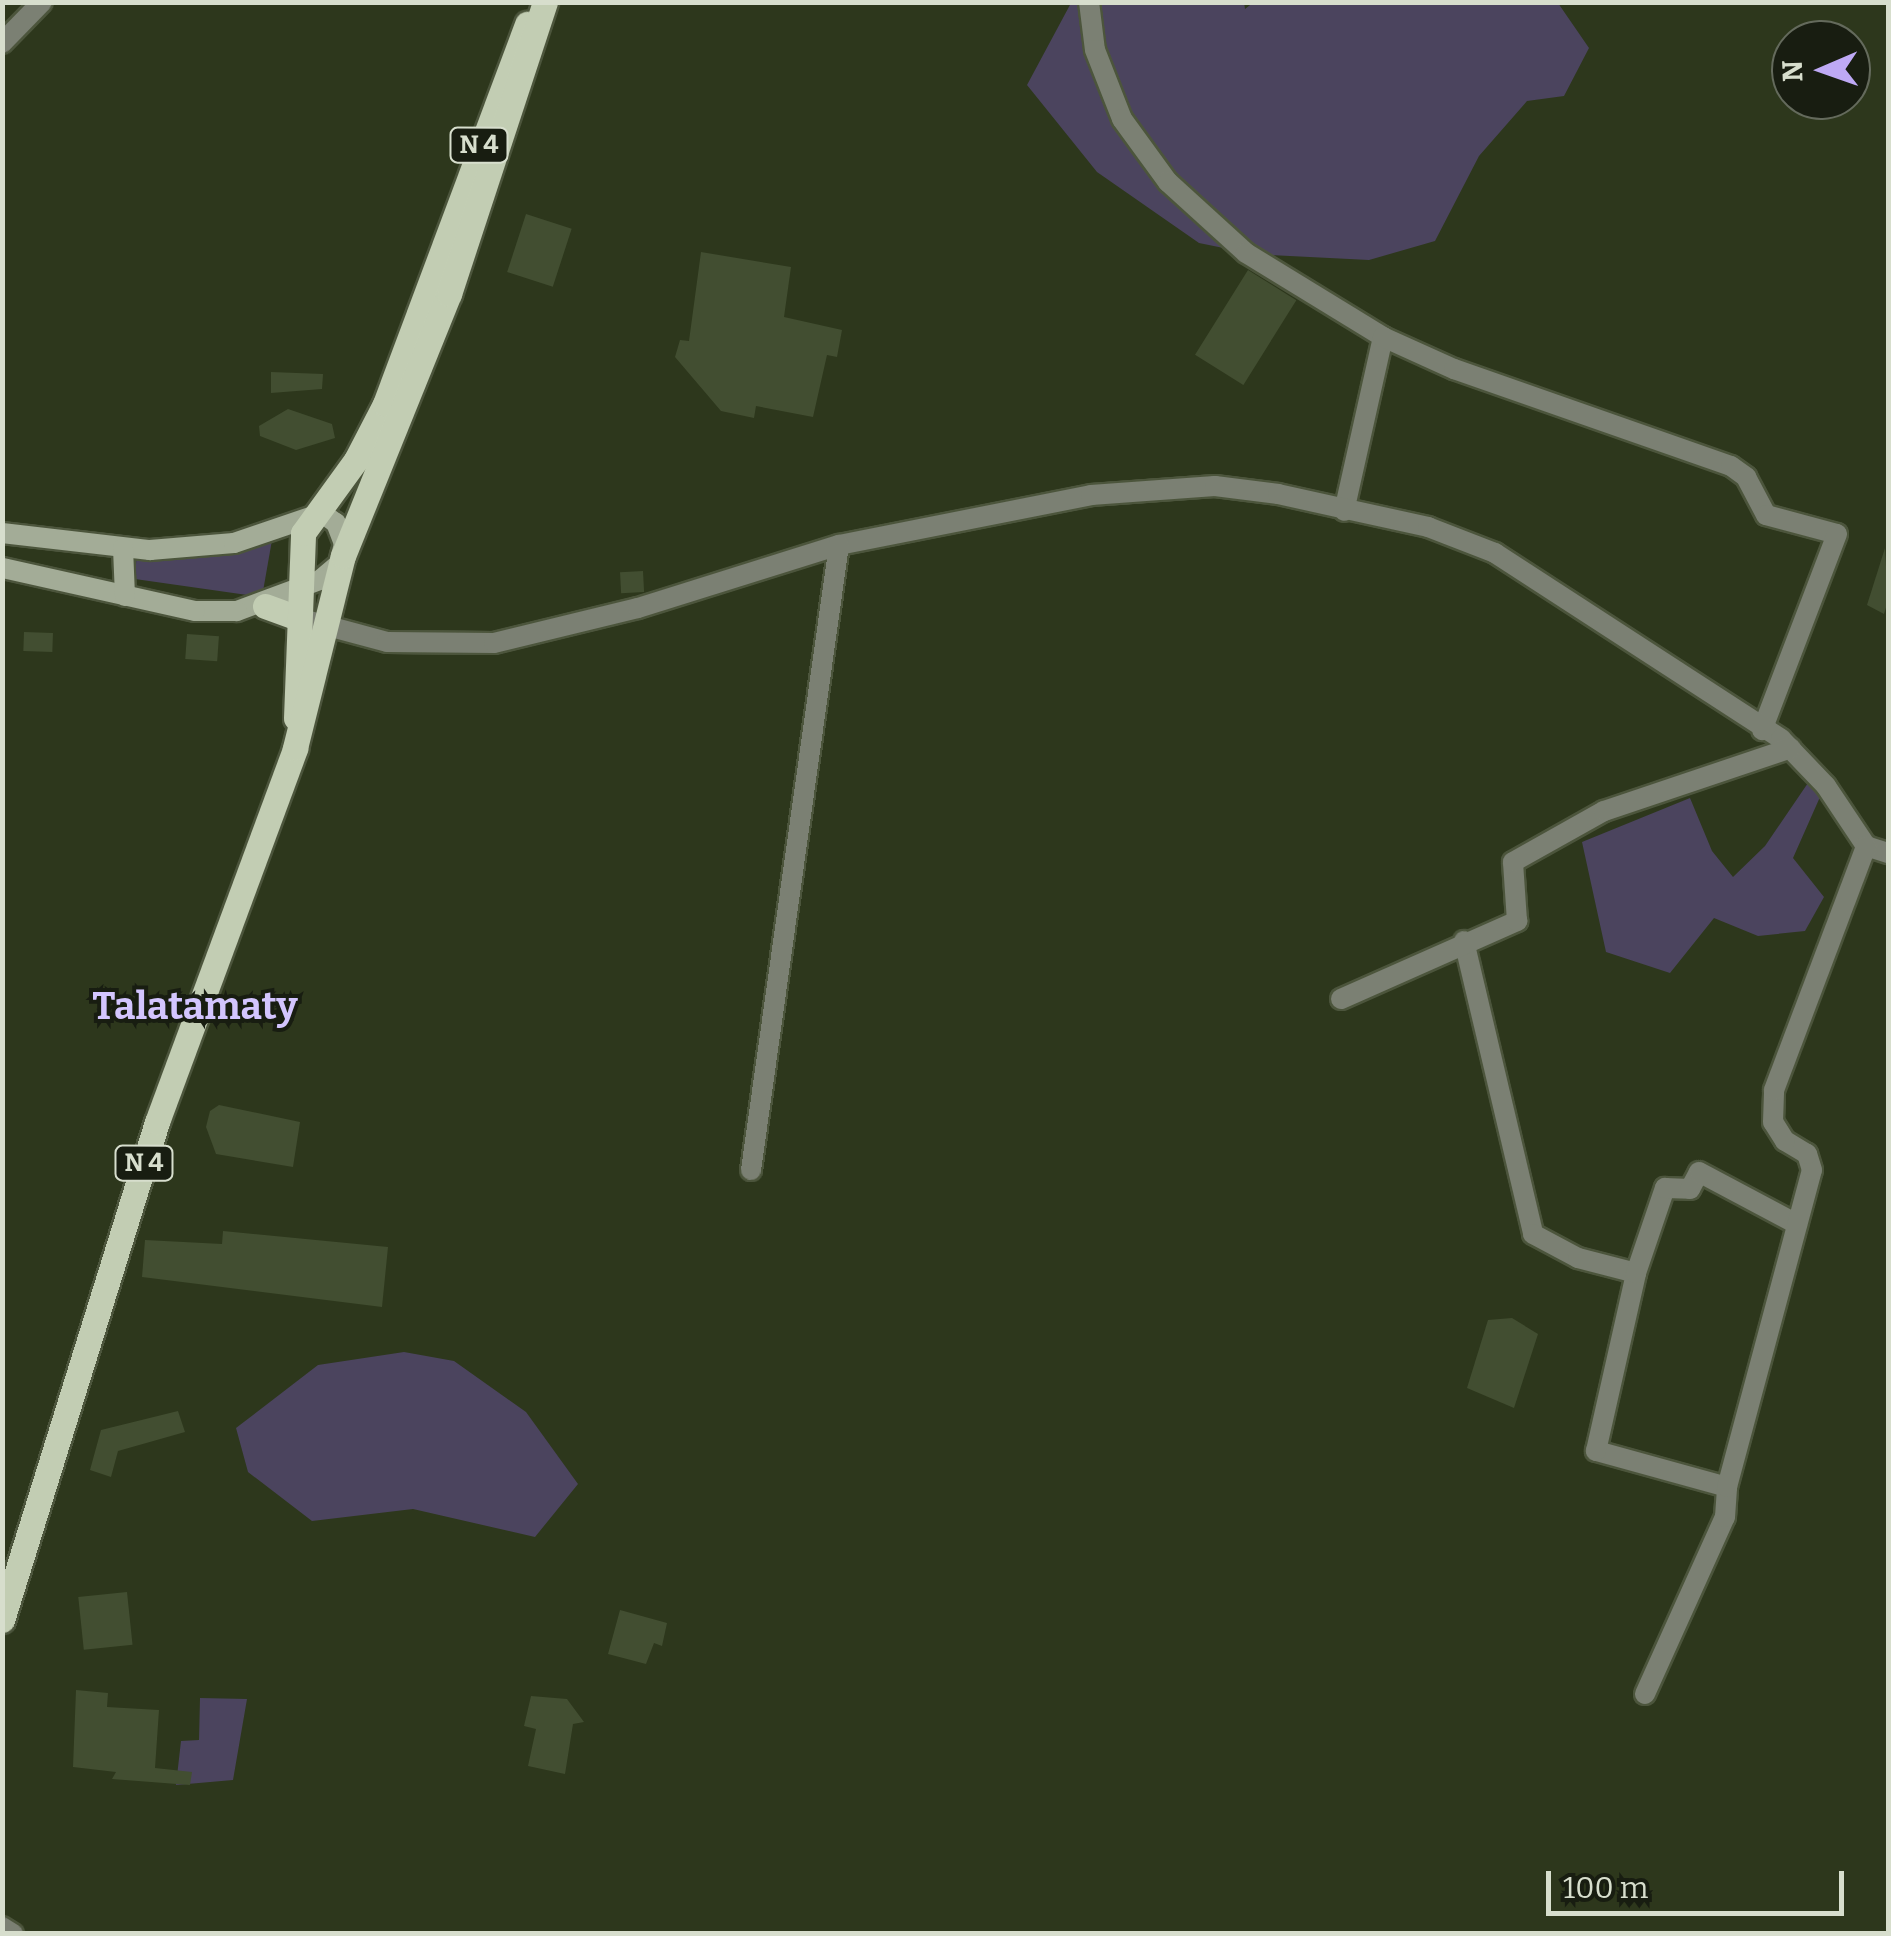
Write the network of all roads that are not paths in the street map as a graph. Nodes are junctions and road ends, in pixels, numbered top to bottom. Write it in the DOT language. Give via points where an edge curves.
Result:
graph roads {
  1 [pos="42,2"];
  2 [pos="541,2"];
  3 [pos="1089,2"];
  4 [pos="2,43"];
  5 [pos="1383,337"];
  6 [pos="1344,511"];
  7 [pos="313,514"];
  8 [pos="2,533"];
  9 [pos="839,546"];
  10 [pos="123,548"];
  11 [pos="344,556"];
  12 [pos="2,568"];
  13 [pos="296,592"];
  14 [pos="125,596"];
  15 [pos="265,606"];
  16 [pos="298,618"];
  17 [pos="330,628"];
  18 [pos="1762,730"];
  19 [pos="295,748"];
  20 [pos="1791,748"];
  21 [pos="1866,846"];
  22 [pos="1888,854"];
  23 [pos="1464,941"];
  24 [pos="1341,999"];
  25 [pos="751,1170"];
  26 [pos="1797,1224"];
  27 [pos="1636,1273"];
  28 [pos="1727,1487"];
  29 [pos="6,1584"];
  30 [pos="2,1620"];
  31 [pos="1645,1694"];
  32 [pos="2,1926"];
  33 [pos="13,1934"];
  1 -- 4 [label="street"];
  2 -- 7 [label="main road, N 4" via="490,112 400,371 356,460"];
  2 -- 11 [label="main road, N 4" via="437,325"];
  3 -- 5 [label="street" via="1095,50 1122,120 1168,182 1246,253"];
  5 -- 6 [label="street"];
  5 -- 18 [label="street" via="1454,369 1731,466 1746,476 1766,515 1837,534"];
  6 -- 9 [label="street" via="1216,486 1091,495"];
  6 -- 18 [label="street" via="1428,528 1495,553"];
  7 -- 10 [label="main road" via="234,543"];
  7 -- 11 [label="main road" via="336,523"];
  7 -- 13 [label="main road, N 4" via="303,533"];
  8 -- 10 [label="main road"];
  9 -- 17 [label="street" via="638,608 494,643 387,642"];
  9 -- 25 [label="street"];
  10 -- 14 [label="main road"];
  11 -- 13 [label="main road"];
  11 -- 17 [label="main road, N 4"];
  12 -- 14 [label="main road"];
  13 -- 15 [label="main road"];
  13 -- 16 [label="main road, N 4"];
  14 -- 15 [label="main road" via="196,611"];
  15 -- 16 [label="main road"];
  16 -- 17 [label="street"];
  16 -- 19 [label="main road, N 4"];
  17 -- 19 [label="main road, N 4"];
  18 -- 20 [label="street"];
  19 -- 29 [label="main road, N 4" via="157,1122"];
  20 -- 21 [label="street"];
  20 -- 23 [label="street" via="1604,811 1514,862 1517,921"];
  21 -- 22 [label="street"];
  21 -- 26 [label="street" via="1774,1090 1773,1122 1785,1141 1807,1154 1812,1170"];
  23 -- 24 [label="street"];
  23 -- 27 [label="street" via="1533,1234 1578,1258"];
  26 -- 27 [label="street" via="1700,1172 1690,1189 1664,1188"];
  26 -- 28 [label="street"];
  27 -- 28 [label="street" via="1596,1451"];
  28 -- 31 [label="street" via="1725,1517"];
  29 -- 30 [label="main road"];
  32 -- 33 [label="street"];
}
